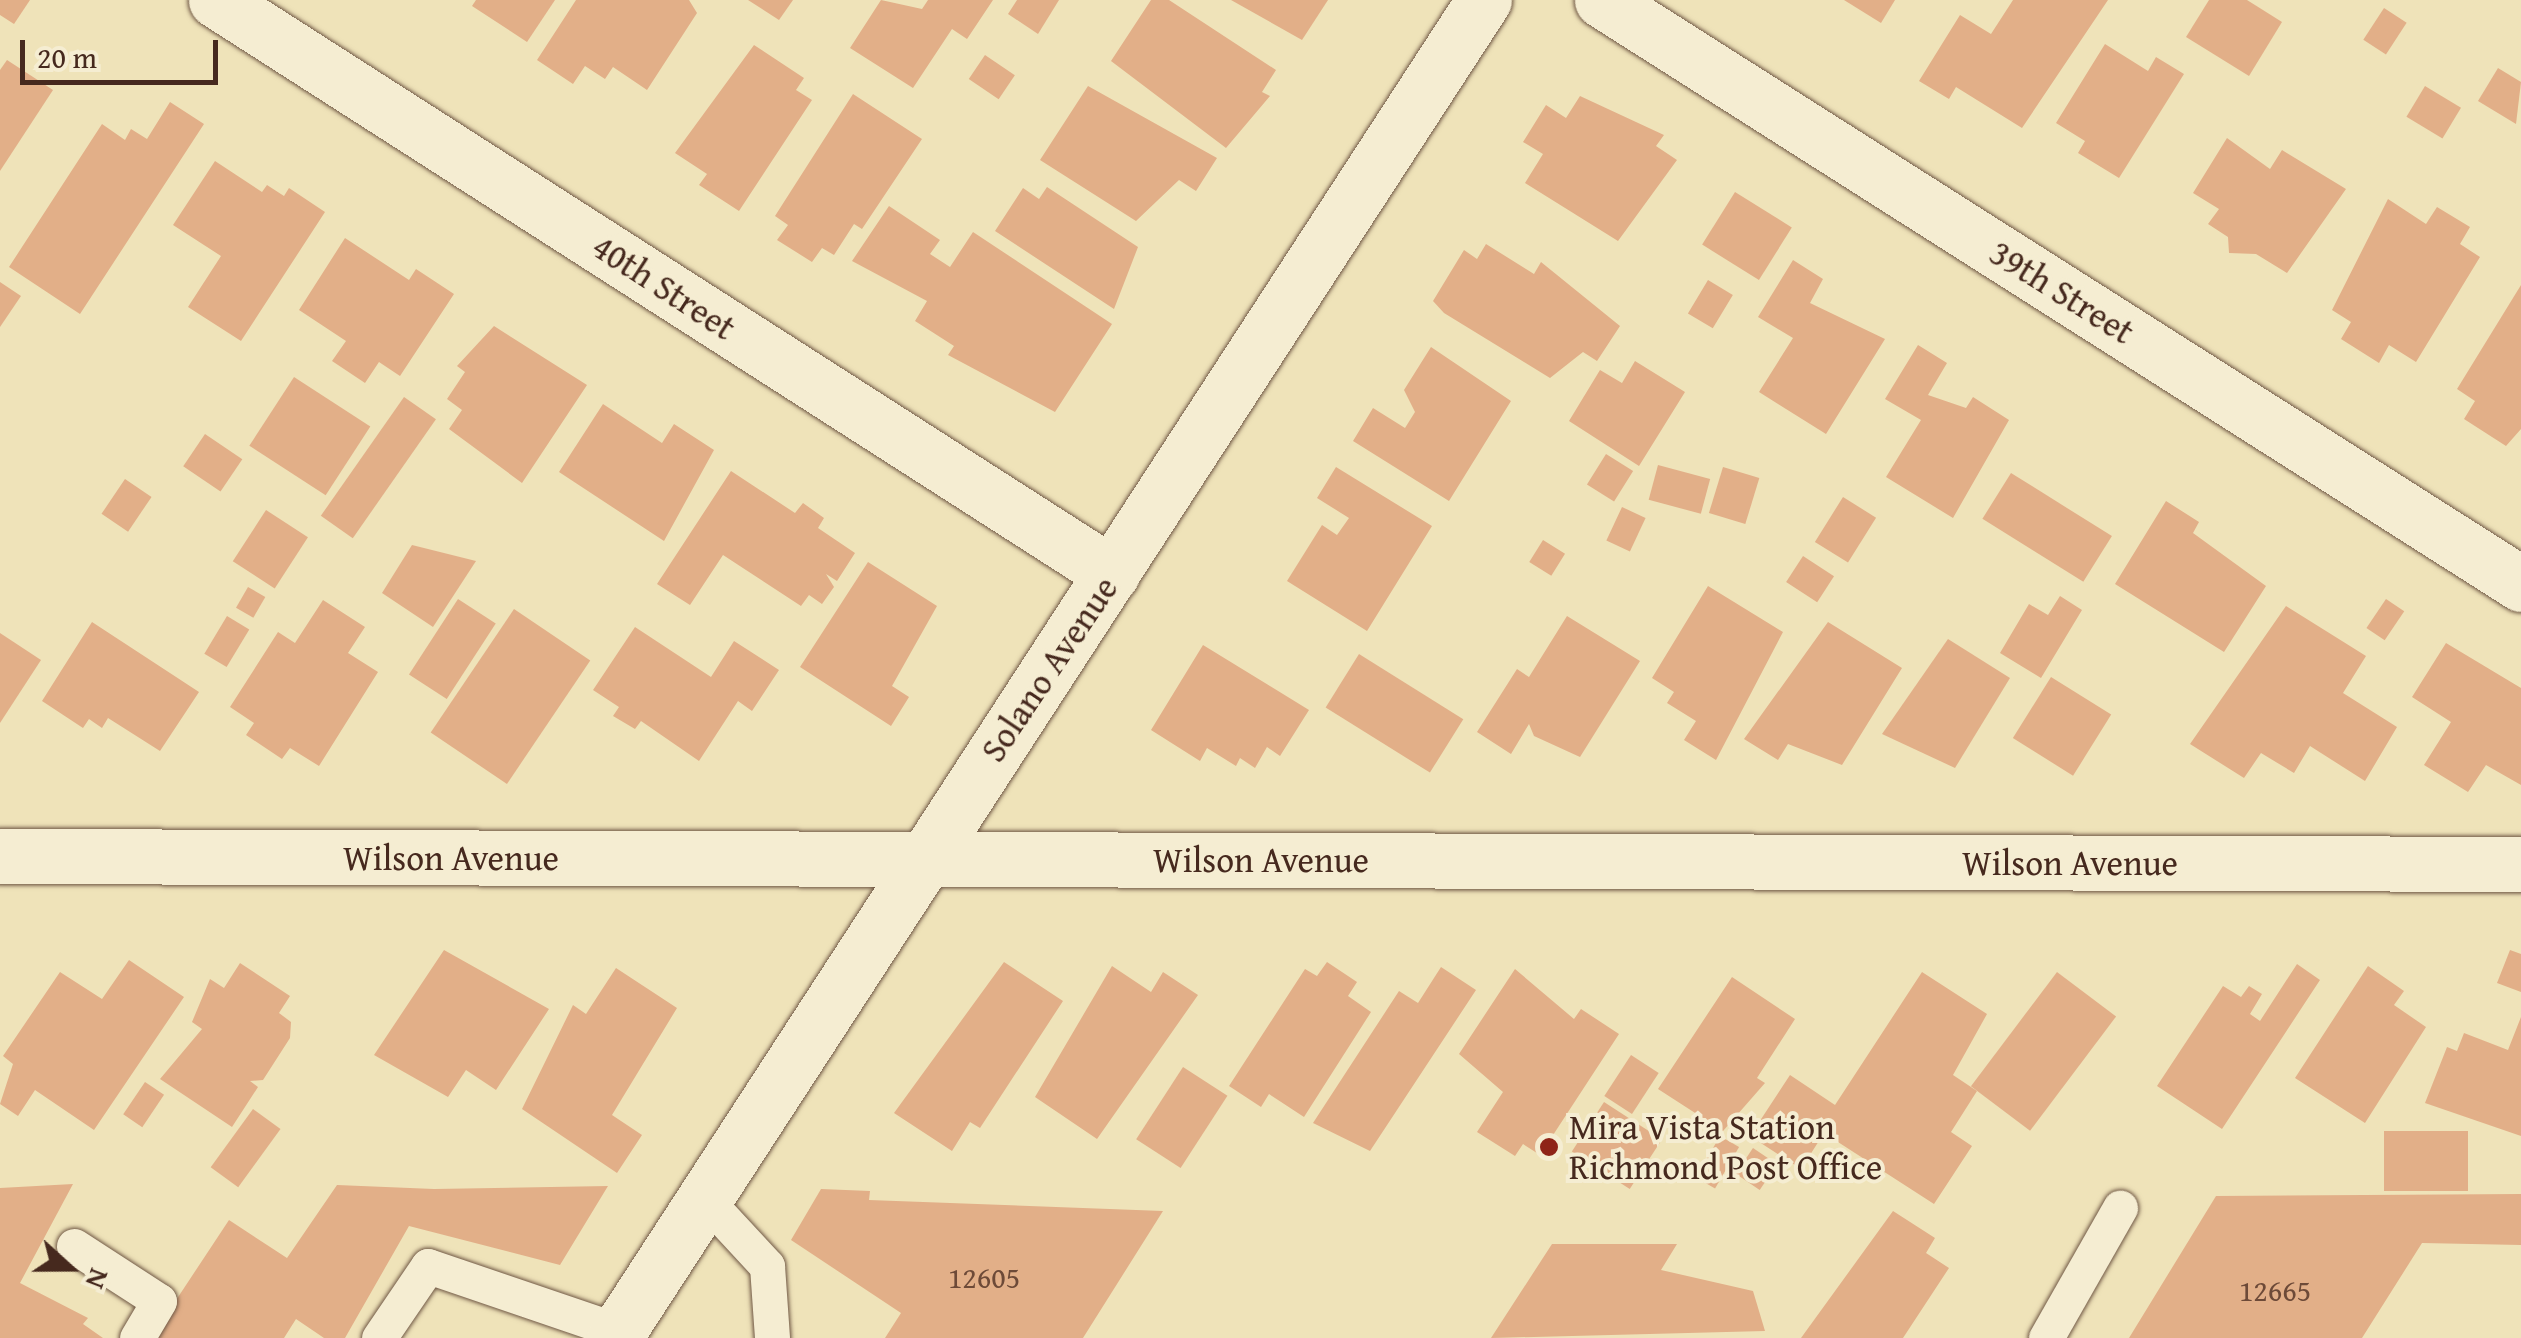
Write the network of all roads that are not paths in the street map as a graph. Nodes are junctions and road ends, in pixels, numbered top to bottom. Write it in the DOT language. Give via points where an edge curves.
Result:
graph roads {
  1 [pos="216,0"];
  2 [pos="1484,0"];
  3 [pos="1602,0"];
  4 [pos="1112,574"];
  5 [pos="2521,584"];
  6 [pos="0,856"];
  7 [pos="922,859"];
  8 [pos="2521,864"];
  9 [pos="704,1198"];
  10 [pos="2120,1208"];
  11 [pos="74,1246"];
  12 [pos="617,1335"];
  13 [pos="136,1338"];
  14 [pos="379,1338"];
  15 [pos="772,1338"];
  16 [pos="2046,1338"];
  1 -- 4 [label="street, 40th Street"];
  2 -- 4 [label="street, Solano Avenue"];
  3 -- 5 [label="street, 39th Street"];
  4 -- 7 [label="street, Solano Avenue"];
  6 -- 7 [label="street, Wilson Avenue"];
  7 -- 8 [label="street, Wilson Avenue"];
  7 -- 9 [label="street, Solano Avenue"];
  9 -- 12 [label="street, Solano Avenue"];
  9 -- 15 [label="lane" via="767,1266"];
  10 -- 16 [label="lane"];
  11 -- 13 [label="lane" via="159,1302"];
  12 -- 14 [label="lane" via="428,1266"];
}
